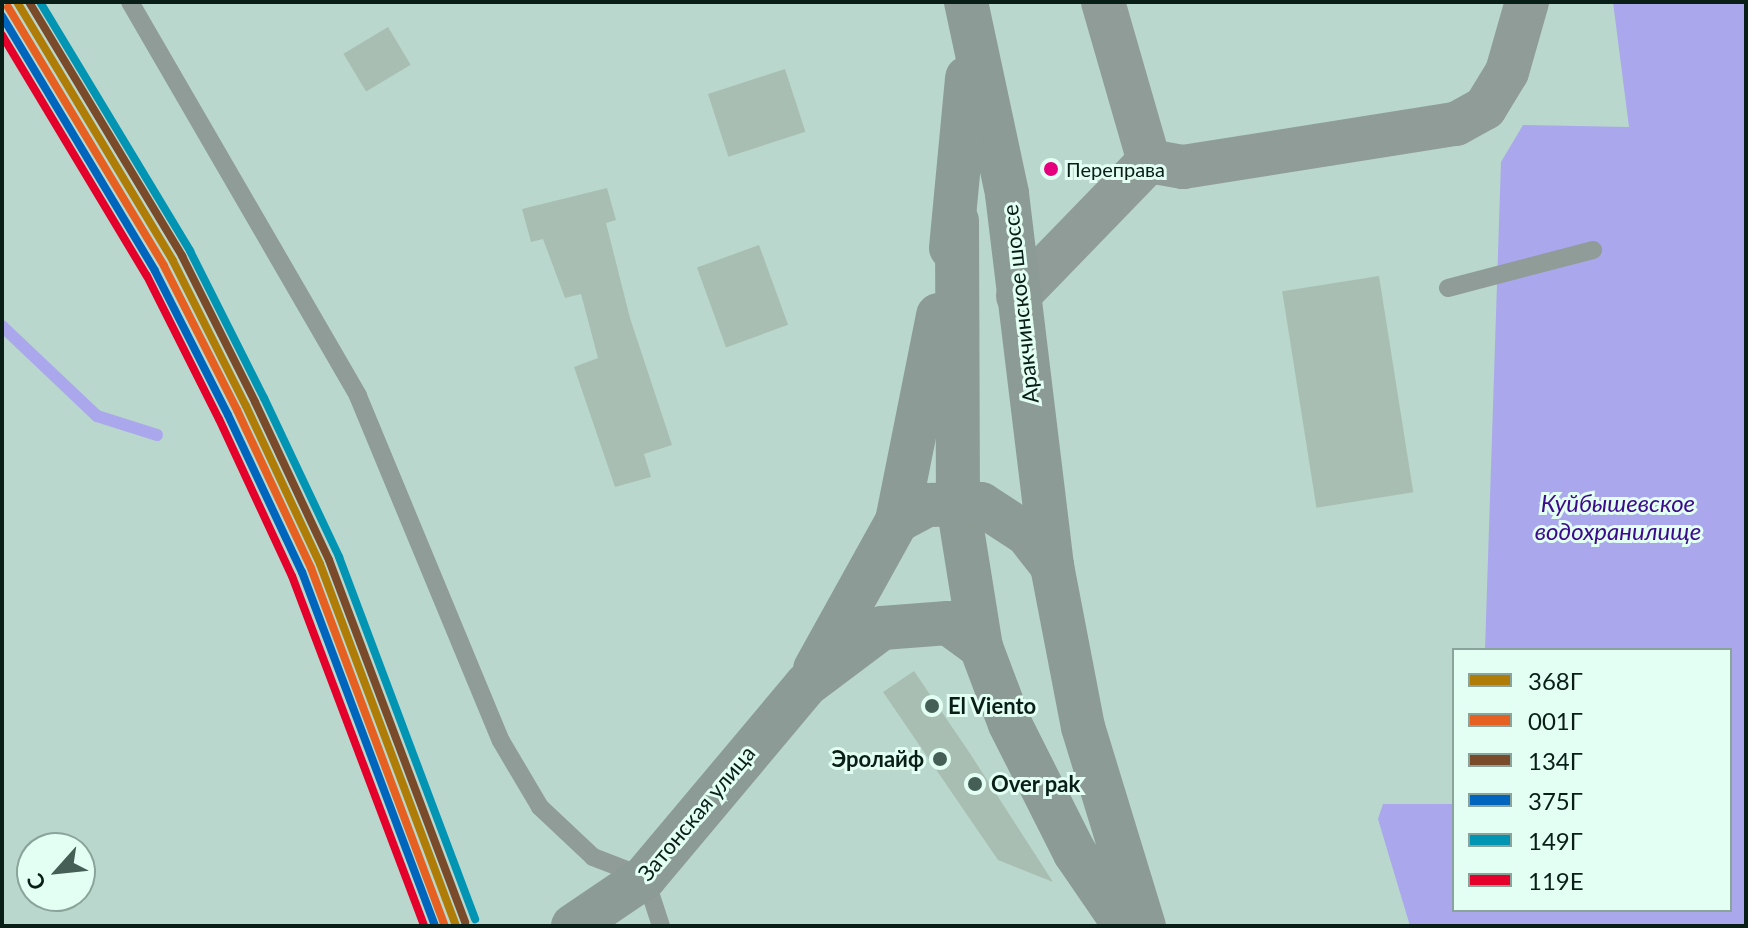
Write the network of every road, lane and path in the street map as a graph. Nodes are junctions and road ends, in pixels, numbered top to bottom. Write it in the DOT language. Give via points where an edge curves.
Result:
graph roads {
  1 [pos="130,2"];
  2 [pos="1103,2"];
  3 [pos="1527,2"];
  4 [pos="968,15"];
  5 [pos="1149,161"];
  6 [pos="957,221"];
  7 [pos="1593,250"];
  8 [pos="1448,288"];
  9 [pos="1018,296"];
  10 [pos="958,504"];
  11 [pos="897,521"];
  12 [pos="1054,574"];
  13 [pos="981,647"];
  14 [pos="806,685"];
  15 [pos="645,877"];
  16 [pos="573,926"];
  17 [pos="661,926"];
  18 [pos="1125,926"];
  19 [pos="1144,926"];
  1 -- 15 [label="lane" via="358,396 501,741 540,807 593,857"];
  2 -- 5 [label="street"];
  3 -- 5 [label="street" via="1500,84 1485,108 1456,124 1183,167"];
  4 -- 6 [label="main road, Аракчинское шоссе"];
  4 -- 9 [label="main road, Аракчинское шоссе" via="1000,154"];
  5 -- 9 [label="street"];
  6 -- 10 [label="main road, Аракчинское шоссе"];
  6 -- 11 [label="main road, Аракчинское шоссе"];
  7 -- 8 [label="lane"];
  9 -- 12 [label="main road, Аракчинское шоссе"];
  10 -- 11 [label="main road" via="927,505"];
  10 -- 12 [label="main road" via="1008,518"];
  10 -- 13 [label="main road, Аракчинское шоссе"];
  11 -- 14 [label="main road, Затонская улица"];
  12 -- 19 [label="main road, Аракчинское шоссе" via="1083,727"];
  13 -- 14 [label="main road, Затонская улица" via="948,623 893,625"];
  13 -- 18 [label="main road, Аракчинское шоссе" via="1010,724 1075,853"];
  14 -- 15 [label="main road, Затонская улица"];
  15 -- 16 [label="main road, Затонская улица"];
  15 -- 17 [label="lane"];
}
